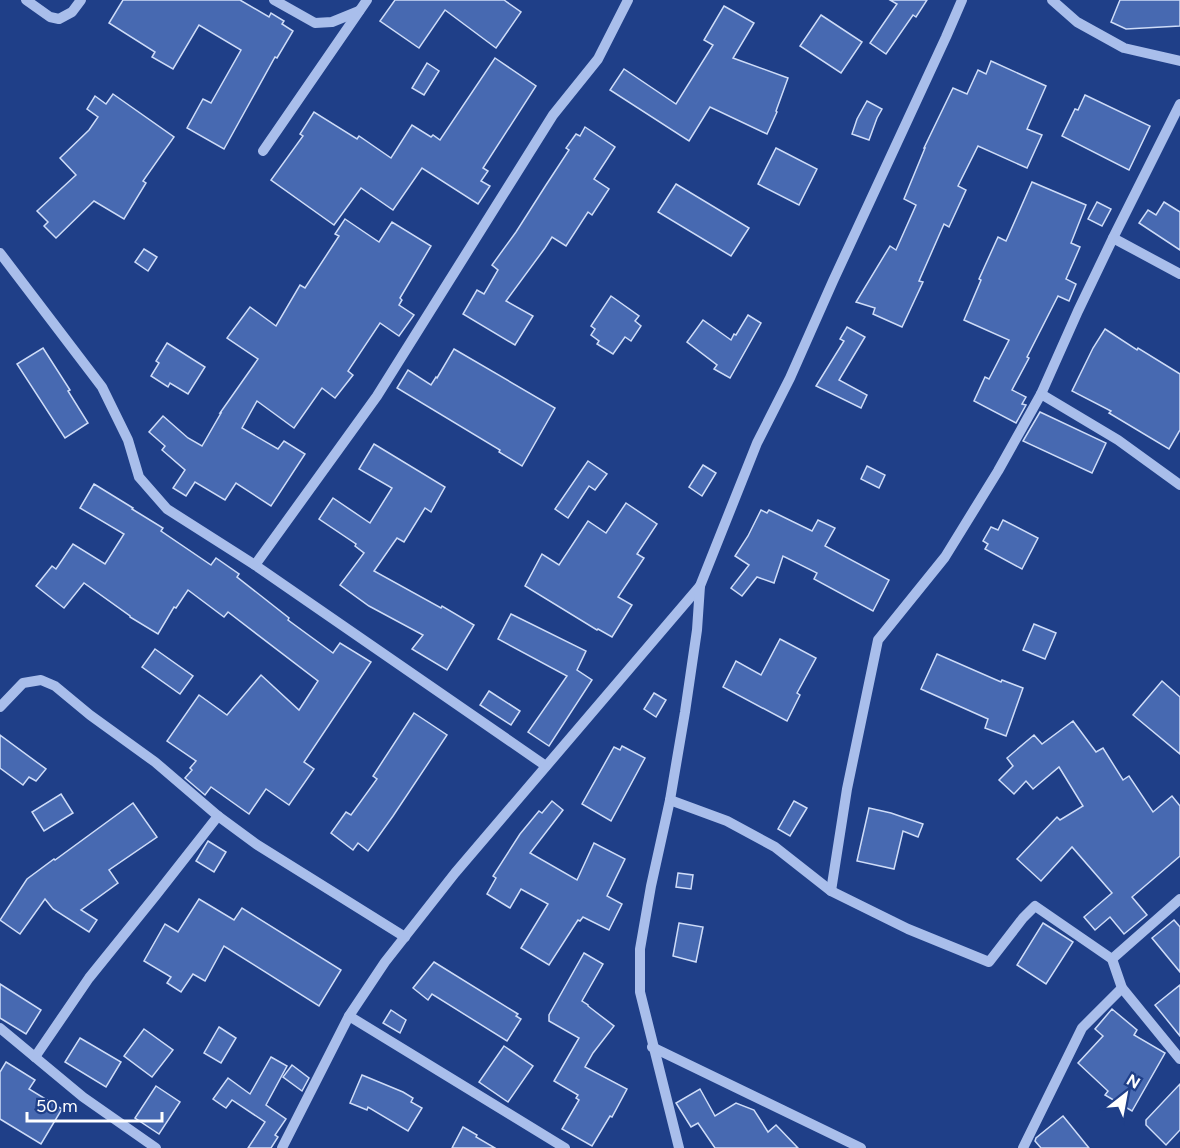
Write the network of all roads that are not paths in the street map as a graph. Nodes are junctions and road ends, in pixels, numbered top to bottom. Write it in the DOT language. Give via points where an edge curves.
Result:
graph roads {
  1 [pos="26,0"];
  2 [pos="81,0"];
  3 [pos="274,0"];
  4 [pos="367,0"];
  5 [pos="628,0"];
  6 [pos="962,0"];
  7 [pos="1052,0"];
  8 [pos="359,11"];
  9 [pos="1180,61"];
  10 [pos="1180,104"];
  11 [pos="263,151"];
  12 [pos="1113,237"];
  13 [pos="0,252"];
  14 [pos="1180,274"];
  15 [pos="1041,394"];
  16 [pos="1180,485"];
  17 [pos="255,565"];
  18 [pos="700,586"];
  19 [pos="0,707"];
  20 [pos="546,766"];
  21 [pos="670,800"];
  22 [pos="218,816"];
  23 [pos="831,891"];
  24 [pos="1180,899"];
  25 [pos="405,938"];
  26 [pos="1112,959"];
  27 [pos="1122,988"];
  28 [pos="349,1016"];
  29 [pos="0,1028"];
  30 [pos="652,1047"];
  31 [pos="35,1057"];
  32 [pos="1180,1059"];
  33 [pos="156,1148"];
  34 [pos="282,1148"];
  35 [pos="565,1148"];
  36 [pos="679,1148"];
  37 [pos="861,1148"];
  38 [pos="1023,1148"];
  1 -- 2 [label="street" via="59,19 72,12"];
  3 -- 8 [label="street" via="315,23 332,22"];
  4 -- 8 [label="street"];
  5 -- 17 [label="street" via="598,59 553,115 377,396"];
  6 -- 18 [label="street" via="757,443"];
  7 -- 9 [label="street" via="1077,22 1124,48"];
  8 -- 11 [label="street"];
  10 -- 12 [label="street"];
  12 -- 14 [label="street"];
  12 -- 15 [label="street"];
  13 -- 17 [label="street" via="102,387 128,440 139,477 167,509"];
  15 -- 16 [label="street" via="1118,440"];
  15 -- 23 [label="street" via="945,557 878,640 847,789"];
  17 -- 20 [label="street"];
  18 -- 20 [label="street"];
  18 -- 21 [label="street" via="697,630"];
  19 -- 22 [label="street" via="23,683 41,680 55,686"];
  20 -- 25 [label="street"];
  21 -- 23 [label="street" via="727,821 775,847"];
  21 -- 30 [label="street" via="640,949 640,992"];
  22 -- 25 [label="street"];
  22 -- 31 [label="street" via="88,978"];
  23 -- 26 [label="street" via="908,929 989,962 1035,906"];
  24 -- 26 [label="street"];
  25 -- 28 [label="street"];
  26 -- 27 [label="street"];
  27 -- 32 [label="street"];
  27 -- 38 [label="street" via="1082,1028"];
  28 -- 34 [label="street"];
  28 -- 35 [label="street"];
  29 -- 31 [label="street"];
  30 -- 36 [label="street"];
  30 -- 37 [label="street"];
  31 -- 33 [label="street" via="83,1097"];
}
